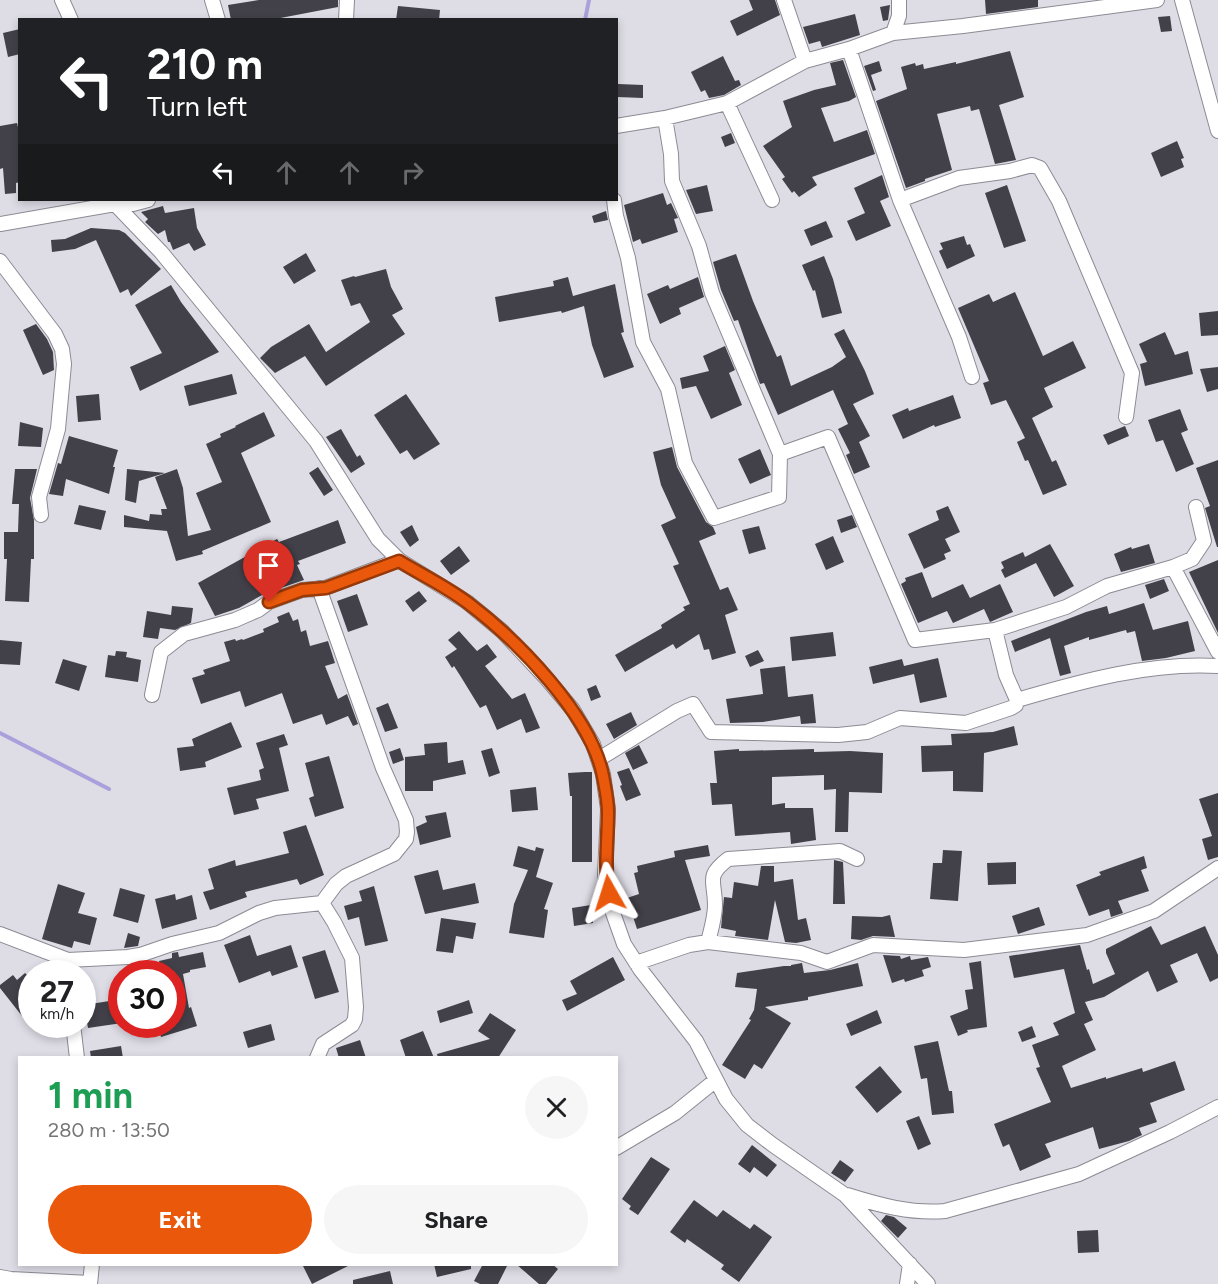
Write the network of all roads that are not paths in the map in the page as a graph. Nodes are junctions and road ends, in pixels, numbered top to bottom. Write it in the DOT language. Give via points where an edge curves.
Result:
graph roads {
  1 [pos="62,0"];
  2 [pos="212,0"];
  3 [pos="347,0"];
  4 [pos="784,0"];
  5 [pos="899,0"];
  6 [pos="1157,0"];
  7 [pos="1182,0"];
  8 [pos="1054,7"];
  9 [pos="70,18"];
  10 [pos="217,18"];
  11 [pos="346,18"];
  12 [pos="892,33"];
  13 [pos="849,49"];
  14 [pos="805,61"];
  15 [pos="728,103"];
  16 [pos="665,118"];
  17 [pos="618,126"];
  18 [pos="1218,130"];
  19 [pos="772,200"];
  20 [pos="900,200"];
  21 [pos="614,201"];
  22 [pos="134,202"];
  23 [pos="115,204"];
  24 [pos="0,224"];
  25 [pos="0,261"];
  26 [pos="972,377"];
  27 [pos="1126,417"];
  28 [pos="780,454"];
  29 [pos="1196,507"];
  30 [pos="41,515"];
  31 [pos="399,561"];
  32 [pos="1173,567"];
  33 [pos="319,588"];
  34 [pos="994,630"];
  35 [pos="1218,652"];
  36 [pos="1218,666"];
  37 [pos="152,695"];
  38 [pos="1017,700"];
  39 [pos="599,759"];
  40 [pos="857,859"];
  41 [pos="1218,868"];
  42 [pos="322,903"];
  43 [pos="0,934"];
  44 [pos="708,942"];
  45 [pos="54,960"];
  46 [pos="96,962"];
  47 [pos="636,963"];
  48 [pos="75,1038"];
  49 [pos="77,1056"];
  50 [pos="318,1056"];
  51 [pos="716,1080"];
  52 [pos="1218,1107"];
  53 [pos="618,1147"];
  54 [pos="844,1195"];
  55 [pos="910,1264"];
  56 [pos="92,1266"];
  57 [pos="0,1277"];
  58 [pos="90,1284"];
  59 [pos="907,1284"];
  60 [pos="928,1284"];
  1 -- 9 [label="street"];
  2 -- 10 [label="street"];
  3 -- 11 [label="street"];
  4 -- 14 [label="street"];
  5 -- 12 [label="street" via="899,16"];
  6 -- 8 [label="street"];
  7 -- 18 [label="street"];
  8 -- 12 [label="street" via="963,26"];
  12 -- 13 [label="street"];
  13 -- 14 [label="street"];
  13 -- 20 [label="street"];
  14 -- 15 [label="street"];
  15 -- 16 [label="street"];
  15 -- 19 [label="street"];
  16 -- 17 [label="street"];
  16 -- 28 [label="street" via="672,181 699,246 712,293"];
  20 -- 26 [label="street" via="959,337"];
  20 -- 27 [label="street" via="959,178 1032,165 1040,168 1059,201 1132,373"];
  21 -- 28 [label="street" via="644,342 668,388 685,463 714,518 779,497"];
  22 -- 23 [label="street"];
  23 -- 24 [label="street"];
  23 -- 31 [label="street" via="161,252 316,441 378,539"];
  25 -- 30 [label="street" via="62,349 58,429 39,497"];
  28 -- 34 [label="street" via="828,437 915,640"];
  29 -- 32 [label="street" via="1204,542 1192,559"];
  31 -- 33 [label="street"];
  31 -- 39 [label="street" via="467,602 502,631 573,710"];
  32 -- 34 [label="street" via="1107,586 1066,607"];
  32 -- 35 [label="street"];
  33 -- 37 [label="street" via="302,590 235,620 184,634 161,652"];
  33 -- 42 [label="street" via="383,768 406,820 407,832 394,854 346,876"];
  34 -- 38 [label="street"];
  36 -- 38 [label="street" via="1186,664 1133,672 1081,681"];
  38 -- 39 [label="street" via="1011,708 966,723 900,718 867,732 838,735 711,732 693,704"];
  39 -- 47 [label="street" via="608,809 605,874 613,913"];
  40 -- 44 [label="street" via="840,851 728,859 715,869 712,878 715,906"];
  41 -- 44 [label="street" via="1154,910 1087,935 964,950 873,945 827,962 801,953"];
  42 -- 46 [label="street" via="259,912 219,933 140,955"];
  42 -- 50 [label="street" via="352,958 356,1007 352,1025 323,1044"];
  43 -- 45 [label="street"];
  44 -- 47 [label="street"];
  47 -- 51 [label="street" via="696,1041"];
  48 -- 49 [label="street"];
  51 -- 53 [label="street" via="675,1113"];
  51 -- 54 [label="street" via="747,1125"];
  52 -- 54 [label="street" via="1078,1174 945,1211 909,1211"];
  54 -- 55 [label="street"];
  55 -- 59 [label="street"];
  55 -- 60 [label="street"];
  56 -- 58 [label="street"];
  57 -- 58 [label="street"];
}
